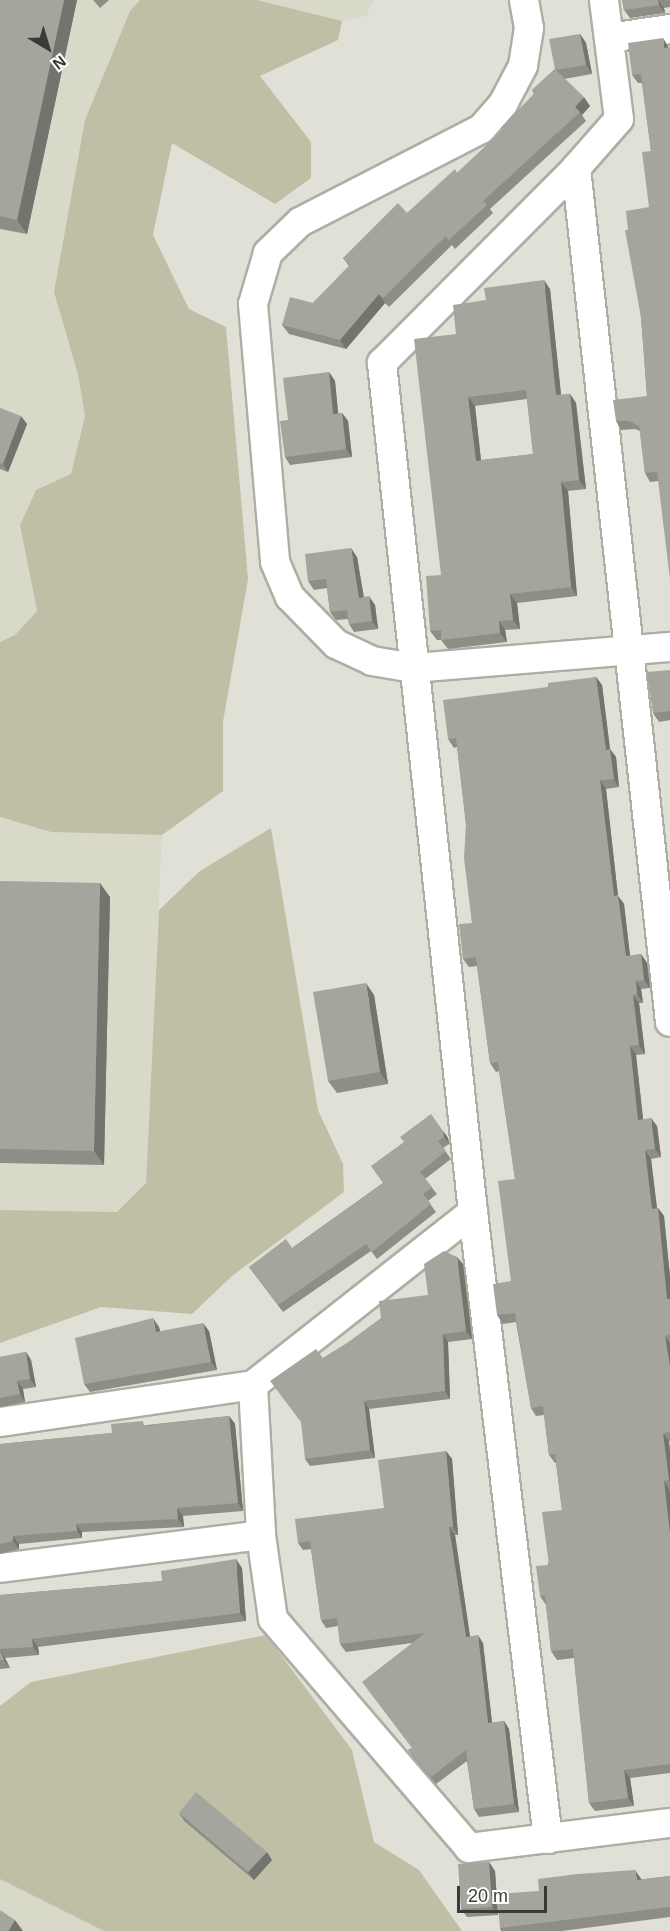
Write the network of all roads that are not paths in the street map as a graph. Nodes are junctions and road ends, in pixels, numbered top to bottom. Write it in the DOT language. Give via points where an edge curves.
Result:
graph roads {
  1 [pos="524,0"];
  2 [pos="604,0"];
  3 [pos="670,29"];
  4 [pos="609,38"];
  5 [pos="576,168"];
  6 [pos="670,647"];
  7 [pos="630,652"];
  8 [pos="414,668"];
  9 [pos="670,1022"];
  10 [pos="474,1212"];
  11 [pos="253,1385"];
  12 [pos="0,1422"];
  13 [pos="261,1535"];
  14 [pos="0,1568"];
  15 [pos="670,1823"];
  16 [pos="548,1839"];
  1 -- 8 [label="street" via="529,28 523,66 503,104 481,129 300,222 268,253 253,304 275,562 290,597 336,644 372,661"];
  2 -- 4 [label="street"];
  3 -- 4 [label="street"];
  4 -- 5 [label="street" via="620,118"];
  5 -- 7 [label="street"];
  5 -- 8 [label="street" via="382,363"];
  6 -- 7 [label="street"];
  7 -- 8 [label="street"];
  7 -- 9 [label="street"];
  8 -- 10 [label="street"];
  10 -- 11 [label="street"];
  10 -- 16 [label="street"];
  11 -- 12 [label="street"];
  11 -- 13 [label="street"];
  13 -- 14 [label="street"];
  13 -- 16 [label="street" via="273,1619 469,1848"];
  15 -- 16 [label="street"];
}
